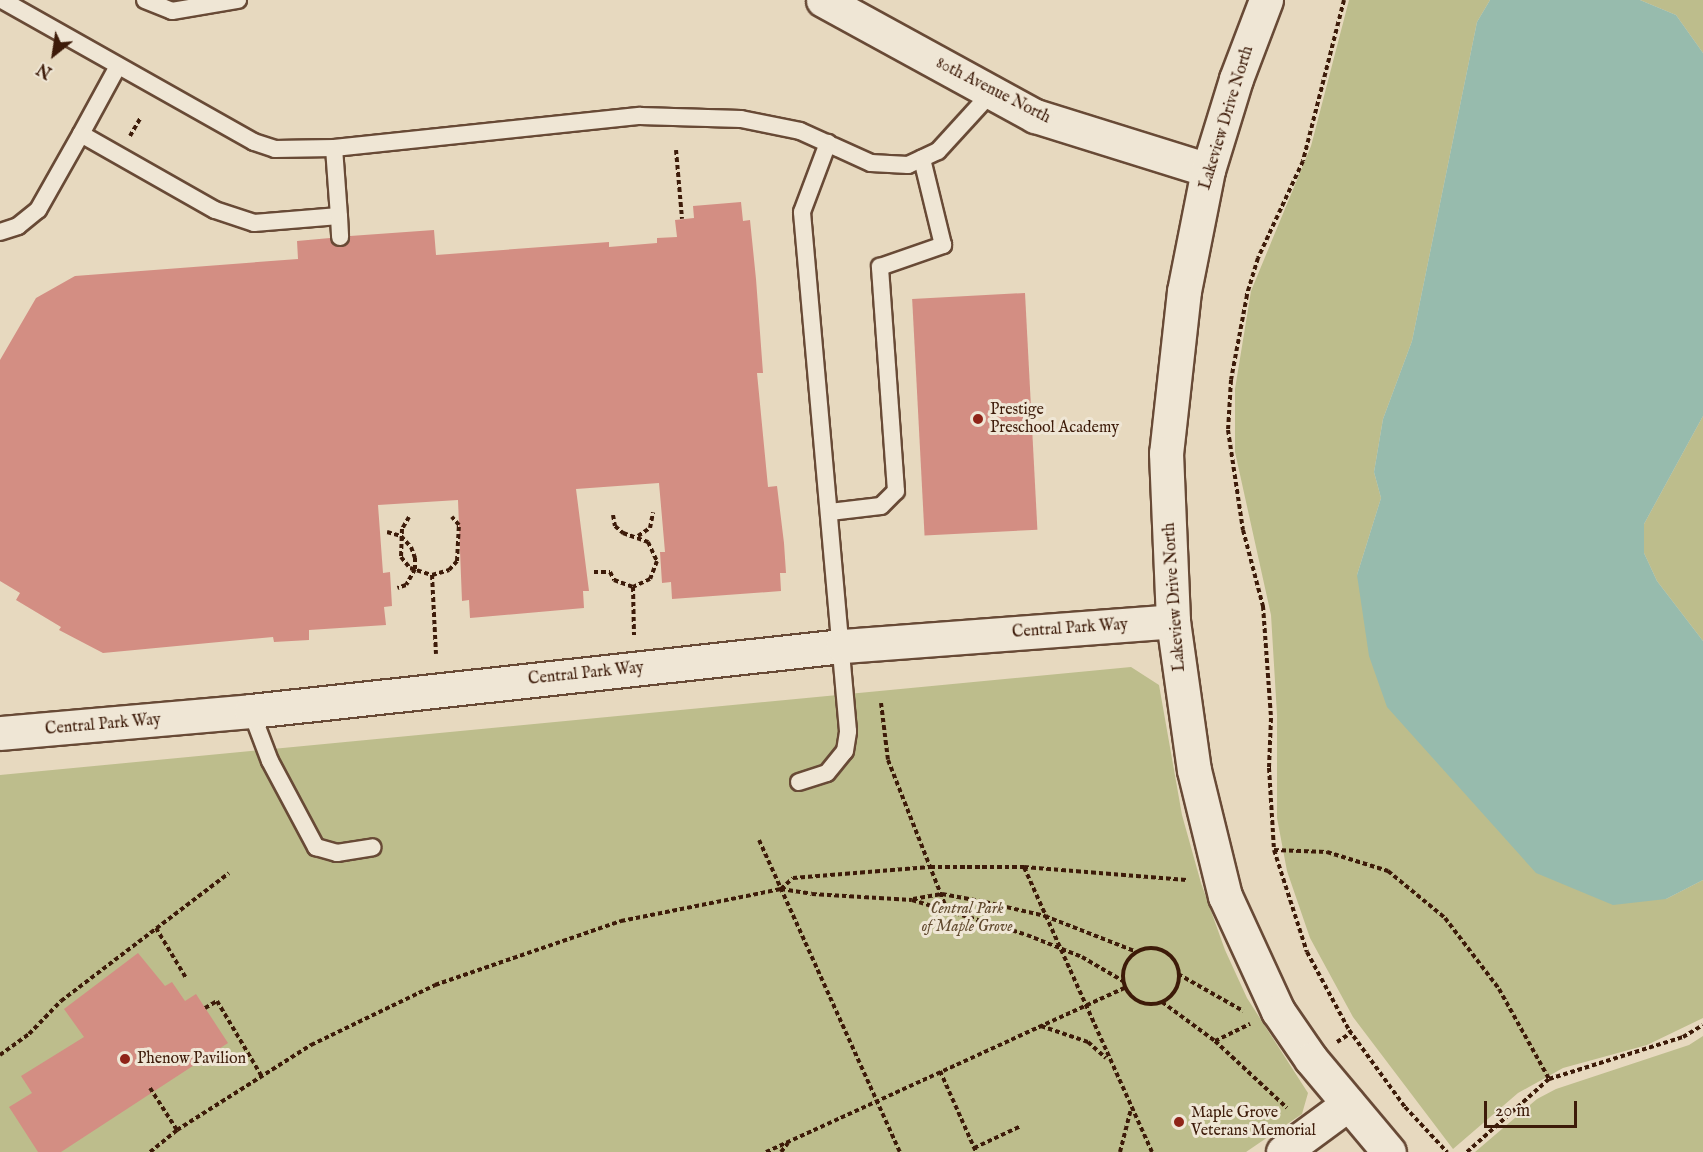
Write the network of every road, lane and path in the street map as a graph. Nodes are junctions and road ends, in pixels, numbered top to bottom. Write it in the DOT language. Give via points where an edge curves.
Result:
graph roads {
  1 [pos="2,0"];
  2 [pos="145,0"];
  3 [pos="238,0"];
  4 [pos="823,0"];
  5 [pos="1266,0"];
  6 [pos="1344,0"];
  7 [pos="118,66"];
  8 [pos="991,93"];
  9 [pos="81,134"];
  10 [pos="828,143"];
  11 [pos="334,148"];
  12 [pos="676,150"];
  13 [pos="922,159"];
  14 [pos="1208,171"];
  15 [pos="339,216"];
  16 [pos="682,219"];
  17 [pos="0,232"];
  18 [pos="340,237"];
  19 [pos="653,512"];
  20 [pos="830,512"];
  21 [pos="613,515"];
  22 [pos="409,517"];
  23 [pos="452,517"];
  24 [pos="387,532"];
  25 [pos="401,536"];
  26 [pos="637,536"];
  27 [pos="415,569"];
  28 [pos="594,572"];
  29 [pos="432,575"];
  30 [pos="633,587"];
  31 [pos="397,588"];
  32 [pos="1173,621"];
  33 [pos="634,635"];
  34 [pos="843,646"];
  35 [pos="436,654"];
  36 [pos="881,703"];
  37 [pos="251,711"];
  38 [pos="0,733"];
  39 [pos="799,782"];
  40 [pos="759,840"];
  41 [pos="373,847"];
  42 [pos="1274,850"];
  43 [pos="930,867"];
  44 [pos="1024,867"];
  45 [pos="229,873"];
  46 [pos="1186,880"];
  47 [pos="780,888"];
  48 [pos="942,894"];
  49 [pos="912,900"];
  50 [pos="949,913"];
  51 [pos="1045,916"];
  52 [pos="156,928"];
  53 [pos="1059,947"];
  54 [pos="1137,952"];
  55 [pos="1178,974"];
  56 [pos="186,978"];
  57 [pos="1123,981"];
  58 [pos="1125,988"];
  59 [pos="1162,1002"];
  60 [pos="1086,1005"];
  61 [pos="205,1008"];
  62 [pos="1248,1015"];
  63 [pos="1253,1022"];
  64 [pos="1703,1025"];
  65 [pos="1040,1026"];
  66 [pos="1215,1041"];
  67 [pos="0,1055"];
  68 [pos="1109,1060"];
  69 [pos="940,1071"];
  70 [pos="261,1075"];
  71 [pos="1549,1079"];
  72 [pos="150,1088"];
  73 [pos="877,1101"];
  74 [pos="1348,1104"];
  75 [pos="1287,1108"];
  76 [pos="1131,1109"];
  77 [pos="1021,1126"];
  78 [pos="177,1130"];
  79 [pos="789,1141"];
  80 [pos="975,1150"];
  81 [pos="1383,1150"];
  82 [pos="150,1152"];
  83 [pos="766,1152"];
  84 [pos="781,1152"];
  85 [pos="900,1152"];
  86 [pos="1120,1152"];
  87 [pos="1152,1152"];
  88 [pos="1283,1152"];
  89 [pos="1447,1152"];
  90 [pos="1467,1152"];
  1 -- 7 [label="lane"];
  2 -- 3 [label="lane" via="172,10"];
  4 -- 8 [label="street, 80th Avenue North"];
  5 -- 14 [label="street, Lakeview Drive North" via="1236,79"];
  6 -- 42 [label="path" via="1303,160 1255,267 1231,380 1228,430 1243,530 1263,606"];
  7 -- 9 [label="lane"];
  7 -- 11 [label="lane" via="254,142 275,149"];
  8 -- 13 [label="lane" via="938,152"];
  8 -- 14 [label="street, 80th Avenue North" via="1035,116"];
  9 -- 15 [label="lane" via="215,210 254,223"];
  9 -- 17 [label="lane" via="38,210 18,226"];
  10 -- 11 [label="lane" via="800,131 741,119 640,116"];
  10 -- 13 [label="lane" via="871,163 908,165"];
  10 -- 20 [label="lane" via="802,212"];
  11 -- 15 [label="lane"];
  12 -- 16 [label="path"];
  13 -- 20 [label="lane" via="943,245 880,267 896,491 881,506"];
  14 -- 32 [label="street, Lakeview Drive North" via="1184,291 1166,453"];
  15 -- 18 [label="lane"];
  19 -- 26 [label="path" via="650,528"];
  20 -- 34 [label="lane"];
  21 -- 26 [label="path" via="618,530"];
  22 -- 25 [label="path"];
  23 -- 29 [label="path" via="459,525 461,544 457,561 449,570"];
  24 -- 25 [label="path"];
  25 -- 27 [label="path" via="411,547"];
  25 -- 27 [label="path" via="401,557"];
  26 -- 30 [label="path" via="652,547 657,561 650,579"];
  27 -- 29 [label="path"];
  27 -- 31 [label="path" via="406,585"];
  28 -- 30 [label="path" via="610,572 614,580"];
  29 -- 35 [label="path"];
  30 -- 33 [label="path"];
  32 -- 34 [label="street, Central Park Way"];
  32 -- 74 [label="street, Lakeview Drive North" via="1194,770 1225,896 1278,1011"];
  34 -- 37 [label="street, Central Park Way"];
  34 -- 39 [label="lane" via="848,702 845,751 827,773"];
  36 -- 43 [label="path" via="888,760"];
  37 -- 38 [label="street, Central Park Way"];
  37 -- 41 [label="lane" via="270,760 316,847 337,852"];
  40 -- 47 [label="path"];
  42 -- 71 [label="path" via="1327,852 1388,871 1437,911 1499,989"];
  42 -- 89 [label="path" via="1307,951 1349,1030 1405,1107"];
  43 -- 44 [label="path"];
  43 -- 47 [label="path" via="793,878"];
  43 -- 48 [label="path"];
  44 -- 46 [label="path"];
  44 -- 51 [label="path"];
  45 -- 52 [label="path"];
  47 -- 49 [label="path" via="812,894"];
  47 -- 70 [label="path" via="621,921 435,985 311,1045"];
  47 -- 73 [label="path"];
  48 -- 49 [label="path"];
  48 -- 50 [label="path"];
  48 -- 51 [label="path"];
  49 -- 50 [label="path"];
  50 -- 53 [label="path"];
  51 -- 53 [label="path"];
  51 -- 54 [label="path"];
  52 -- 56 [label="path"];
  52 -- 67 [label="path" via="61,1001 29,1034"];
  53 -- 57 [label="path"];
  53 -- 60 [label="path"];
  54 -- 55 [label="path" via="1163,952 1176,965"];
  54 -- 57 [label="path" via="1125,965"];
  55 -- 59 [label="path" via="1174,990"];
  55 -- 62 [label="path"];
  57 -- 58 [label="path"];
  58 -- 59 [label="path" via="1143,1003"];
  58 -- 60 [label="path"];
  59 -- 66 [label="path"];
  60 -- 65 [label="path"];
  60 -- 68 [label="path"];
  61 -- 70 [label="path" via="217,1001"];
  63 -- 66 [label="path"];
  64 -- 71 [label="path" via="1683,1037"];
  65 -- 68 [label="path" via="1088,1042"];
  65 -- 69 [label="path"];
  66 -- 75 [label="path"];
  68 -- 76 [label="path"];
  69 -- 73 [label="path"];
  69 -- 80 [label="path"];
  70 -- 78 [label="path"];
  71 -- 90 [label="path"];
  72 -- 78 [label="path"];
  73 -- 79 [label="path"];
  73 -- 85 [label="path"];
  74 -- 81 [label="street, Lakeview Drive North"];
  74 -- 88 [label="street"];
  76 -- 86 [label="path"];
  76 -- 87 [label="path"];
  77 -- 80 [label="path"];
  78 -- 82 [label="path"];
  79 -- 83 [label="path"];
  79 -- 84 [label="path"];
}
